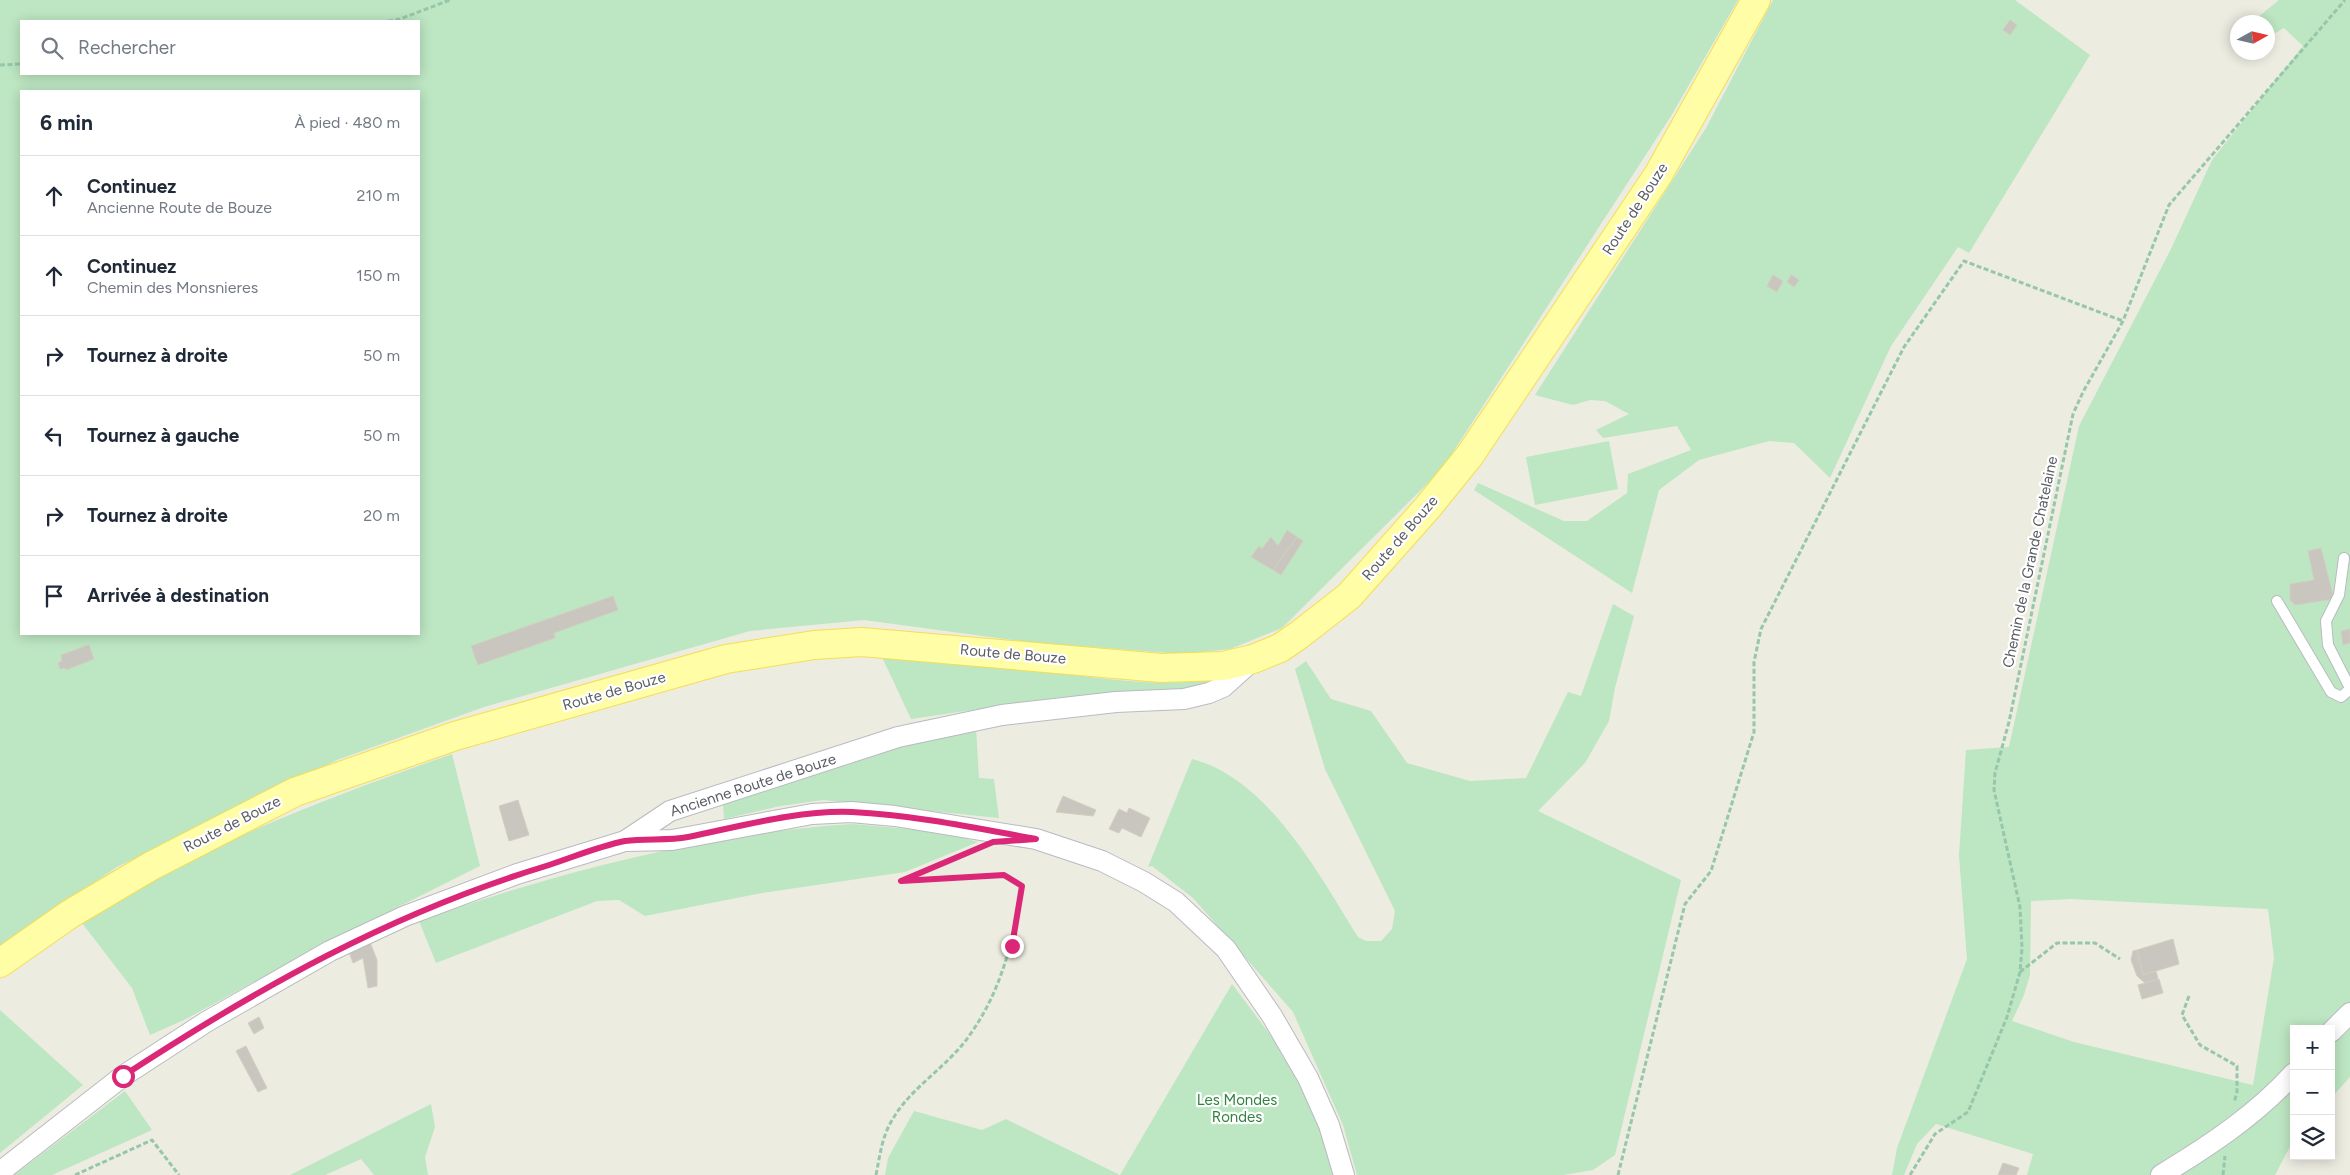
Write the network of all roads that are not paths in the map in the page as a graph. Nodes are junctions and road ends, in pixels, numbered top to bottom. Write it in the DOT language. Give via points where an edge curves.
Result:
graph roads {
  1 [pos="1756,0"];
  2 [pos="2344,558"];
  3 [pos="2277,601"];
  4 [pos="1254,659"];
  5 [pos="2350,688"];
  6 [pos="625,841"];
  7 [pos="0,963"];
  8 [pos="2350,1013"];
  9 [pos="2335,1028"];
  10 [pos="2290,1077"];
  11 [pos="0,1172"];
  12 [pos="1344,1175"];
  13 [pos="2161,1175"];
  1 -- 4 [label="main road, Route de Bouze" via="1658,176 1470,455 1349,596 1293,640"];
  2 -- 5 [label="lane" via="2339,595 2326,621 2328,645"];
  3 -- 5 [label="lane" via="2331,692 2341,697"];
  4 -- 6 [label="street, Ancienne Route de Bouze" via="1223,687 1184,699 1116,702 1002,715 898,737 670,811"];
  4 -- 7 [label="main road, Route de Bouze" via="1222,666 1161,668 862,642 814,645 726,659 455,736 295,792 151,866 70,914"];
  6 -- 11 [label="street, Ancienne Route de Bouze" via="477,889 405,916 330,951 206,1022 123,1076"];
  6 -- 12 [label="street" via="672,840 812,814 851,812 1036,839 1102,861 1176,902 1226,949 1272,1016 1308,1078 1329,1125"];
  8 -- 9 [label="street"];
  10 -- 13 [label="street" via="2227,1134"];
}
